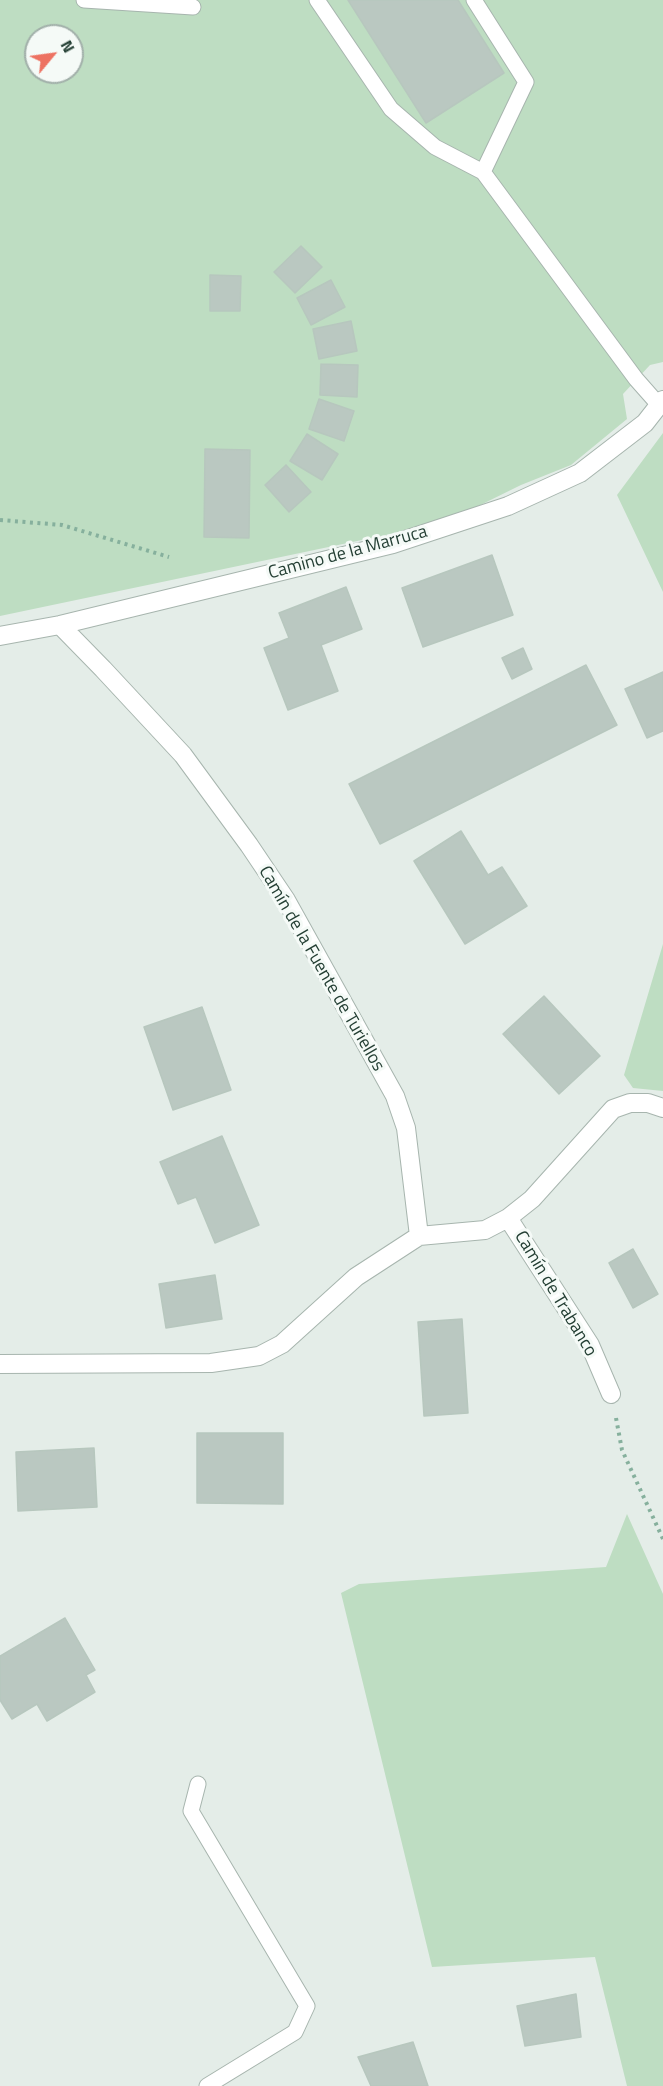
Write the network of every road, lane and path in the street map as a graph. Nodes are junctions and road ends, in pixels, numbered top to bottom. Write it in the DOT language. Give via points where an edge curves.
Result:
graph roads {
  1 [pos="84,0"];
  2 [pos="317,0"];
  3 [pos="474,0"];
  4 [pos="193,7"];
  5 [pos="483,172"];
  6 [pos="661,402"];
  7 [pos="0,520"];
  8 [pos="169,557"];
  9 [pos="60,626"];
  10 [pos="0,636"];
  11 [pos="663,1108"];
  12 [pos="508,1218"];
  13 [pos="419,1236"];
  14 [pos="0,1364"];
  15 [pos="611,1394"];
  16 [pos="663,1539"];
  17 [pos="198,1784"];
  18 [pos="207,2086"];
  1 -- 4 [label="lane"];
  2 -- 5 [label="lane" via="392,109 435,147"];
  3 -- 5 [label="lane" via="526,82"];
  5 -- 6 [label="lane" via="636,379"];
  6 -- 9 [label="street, Camino de la Marruca" via="645,423 580,472 508,506 393,544"];
  7 -- 8 [label="path" via="62,525"];
  9 -- 10 [label="street, Camino de la Marruca"];
  9 -- 13 [label="street, Camín de la Fuente de Turiellos" via="183,755 286,900 394,1096 406,1128"];
  11 -- 12 [label="street" via="630,1103 613,1109 532,1199"];
  12 -- 13 [label="street" via="485,1230"];
  12 -- 15 [label="street, Camín de Trabanco" via="590,1345"];
  13 -- 14 [label="street" via="356,1277 282,1344 258,1356 211,1363"];
  15 -- 16 [label="path" via="622,1450"];
  17 -- 18 [label="lane" via="191,1811 307,2006 295,2032"];
}
